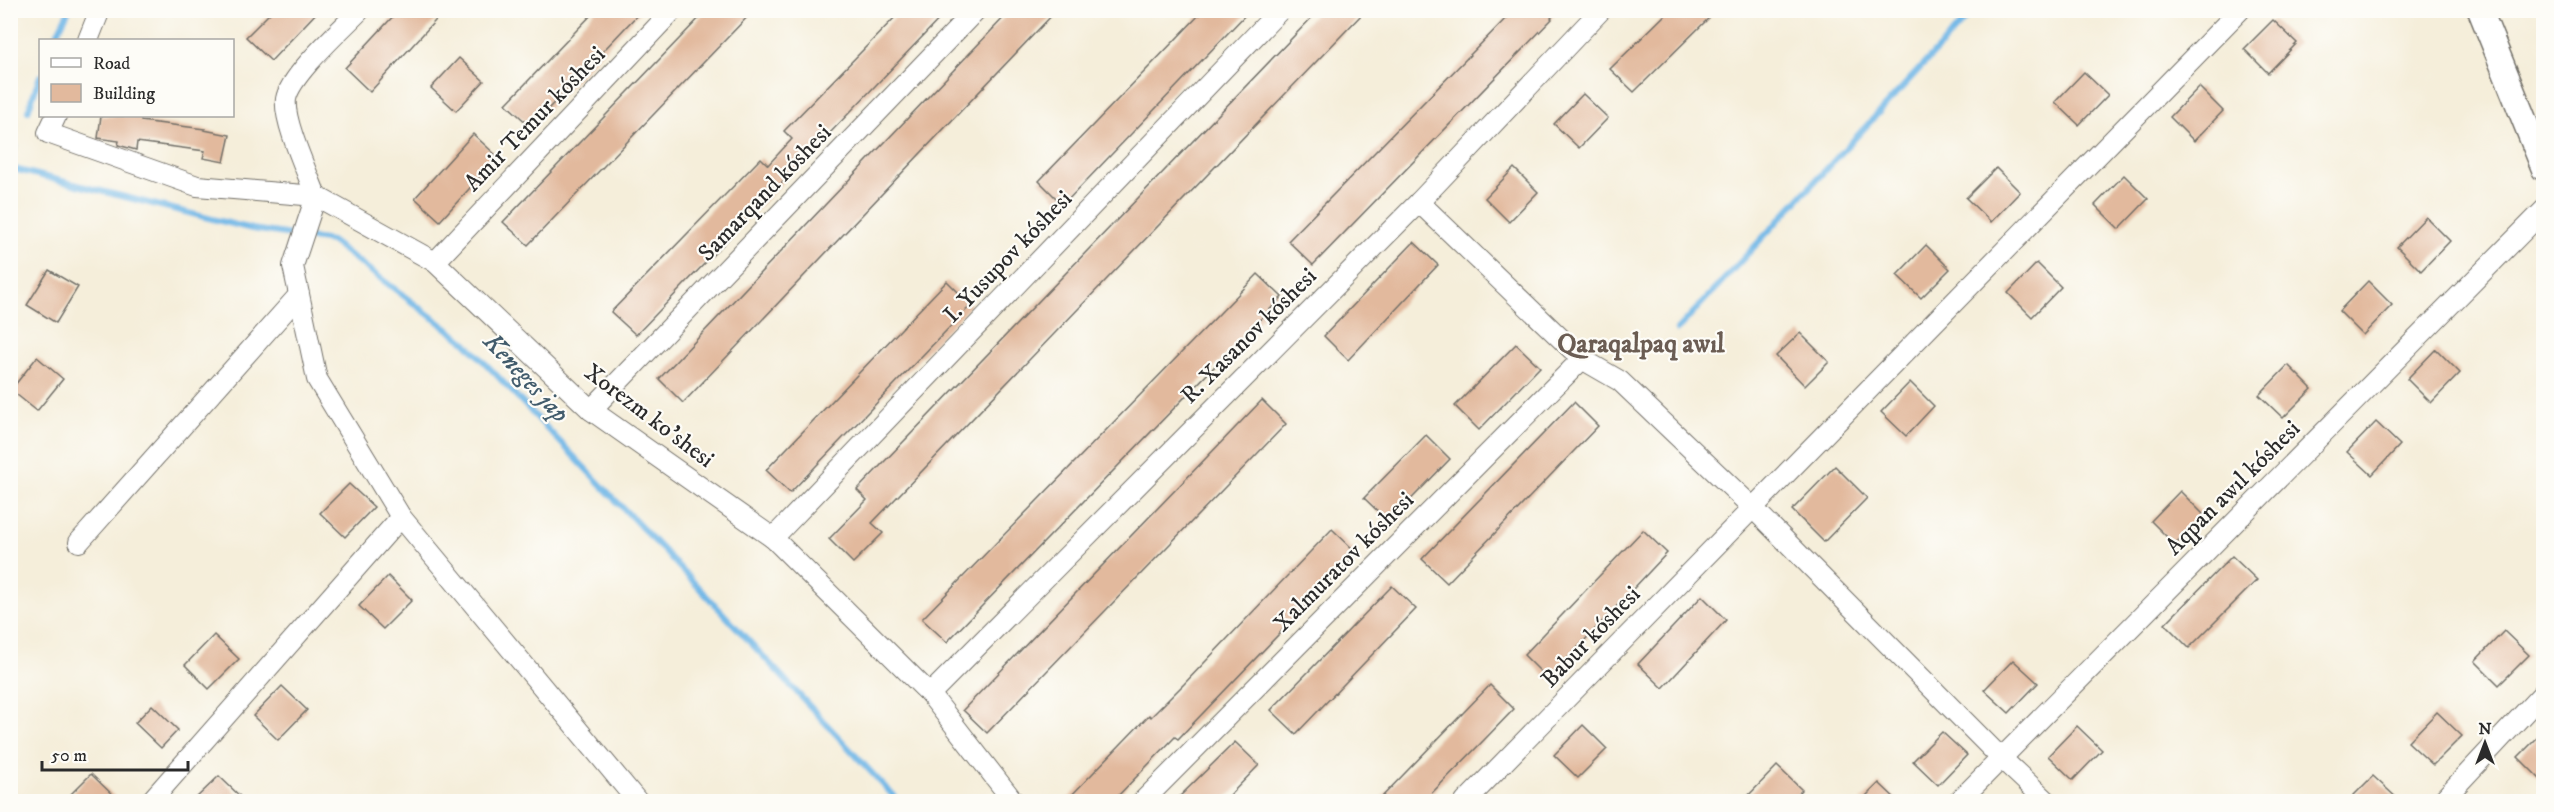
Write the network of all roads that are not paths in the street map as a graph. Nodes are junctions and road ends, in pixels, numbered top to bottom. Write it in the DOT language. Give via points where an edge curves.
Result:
graph roads {
  1 [pos="100,10"];
  2 [pos="360,10"];
  3 [pos="673,10"];
  4 [pos="976,10"];
  5 [pos="1281,10"];
  6 [pos="1601,10"];
  7 [pos="2240,10"];
  8 [pos="2480,10"];
  9 [pos="88,39"];
  10 [pos="52,124"];
  11 [pos="2544,169"];
  12 [pos="316,196"];
  13 [pos="1419,202"];
  14 [pos="2544,210"];
  15 [pos="435,262"];
  16 [pos="299,295"];
  17 [pos="1582,359"];
  18 [pos="591,410"];
  19 [pos="1753,508"];
  20 [pos="401,517"];
  21 [pos="773,538"];
  22 [pos="79,542"];
  23 [pos="2544,692"];
  24 [pos="930,694"];
  25 [pos="2001,758"];
  26 [pos="150,801"];
  27 [pos="638,801"];
  28 [pos="1014,801"];
  29 [pos="1142,801"];
  30 [pos="1465,801"];
  31 [pos="1958,801"];
  32 [pos="2048,801"];
  33 [pos="2441,801"];
  1 -- 9 [label="street"];
  2 -- 12 [label="street" via="299,75 286,99 289,124"];
  3 -- 15 [label="street, Amir Temur kóshesi"];
  4 -- 18 [label="street, Samarqand kóshesi"];
  5 -- 21 [label="street, I. Yusupov kóshesi"];
  6 -- 13 [label="street, R. Xasanov kóshesi"];
  7 -- 19 [label="street"];
  8 -- 11 [label="street"];
  10 -- 12 [label="street" via="197,186"];
  12 -- 15 [label="street, Xorezm ko'shesi"];
  12 -- 16 [label="street" via="293,266"];
  13 -- 17 [label="street"];
  13 -- 24 [label="street, R. Xasanov kóshesi"];
  14 -- 25 [label="street, Aqpan awıl kóshesi"];
  15 -- 18 [label="street, Xorezm ko'shesi"];
  16 -- 20 [label="street" via="317,379"];
  16 -- 22 [label="street"];
  17 -- 19 [label="street" via="1620,381"];
  17 -- 29 [label="street, Xalmuratov kóshesi"];
  18 -- 21 [label="street, Xorezm ko'shesi"];
  19 -- 25 [label="street"];
  19 -- 30 [label="street, Babur kóshesi"];
  20 -- 26 [label="street"];
  20 -- 27 [label="street"];
  21 -- 24 [label="street, Xorezm ko'shesi"];
  23 -- 33 [label="street"];
  24 -- 28 [label="street, Xorezm ko'shesi"];
  25 -- 31 [label="street, Aqpan awıl kóshesi"];
  25 -- 32 [label="street"];
}
